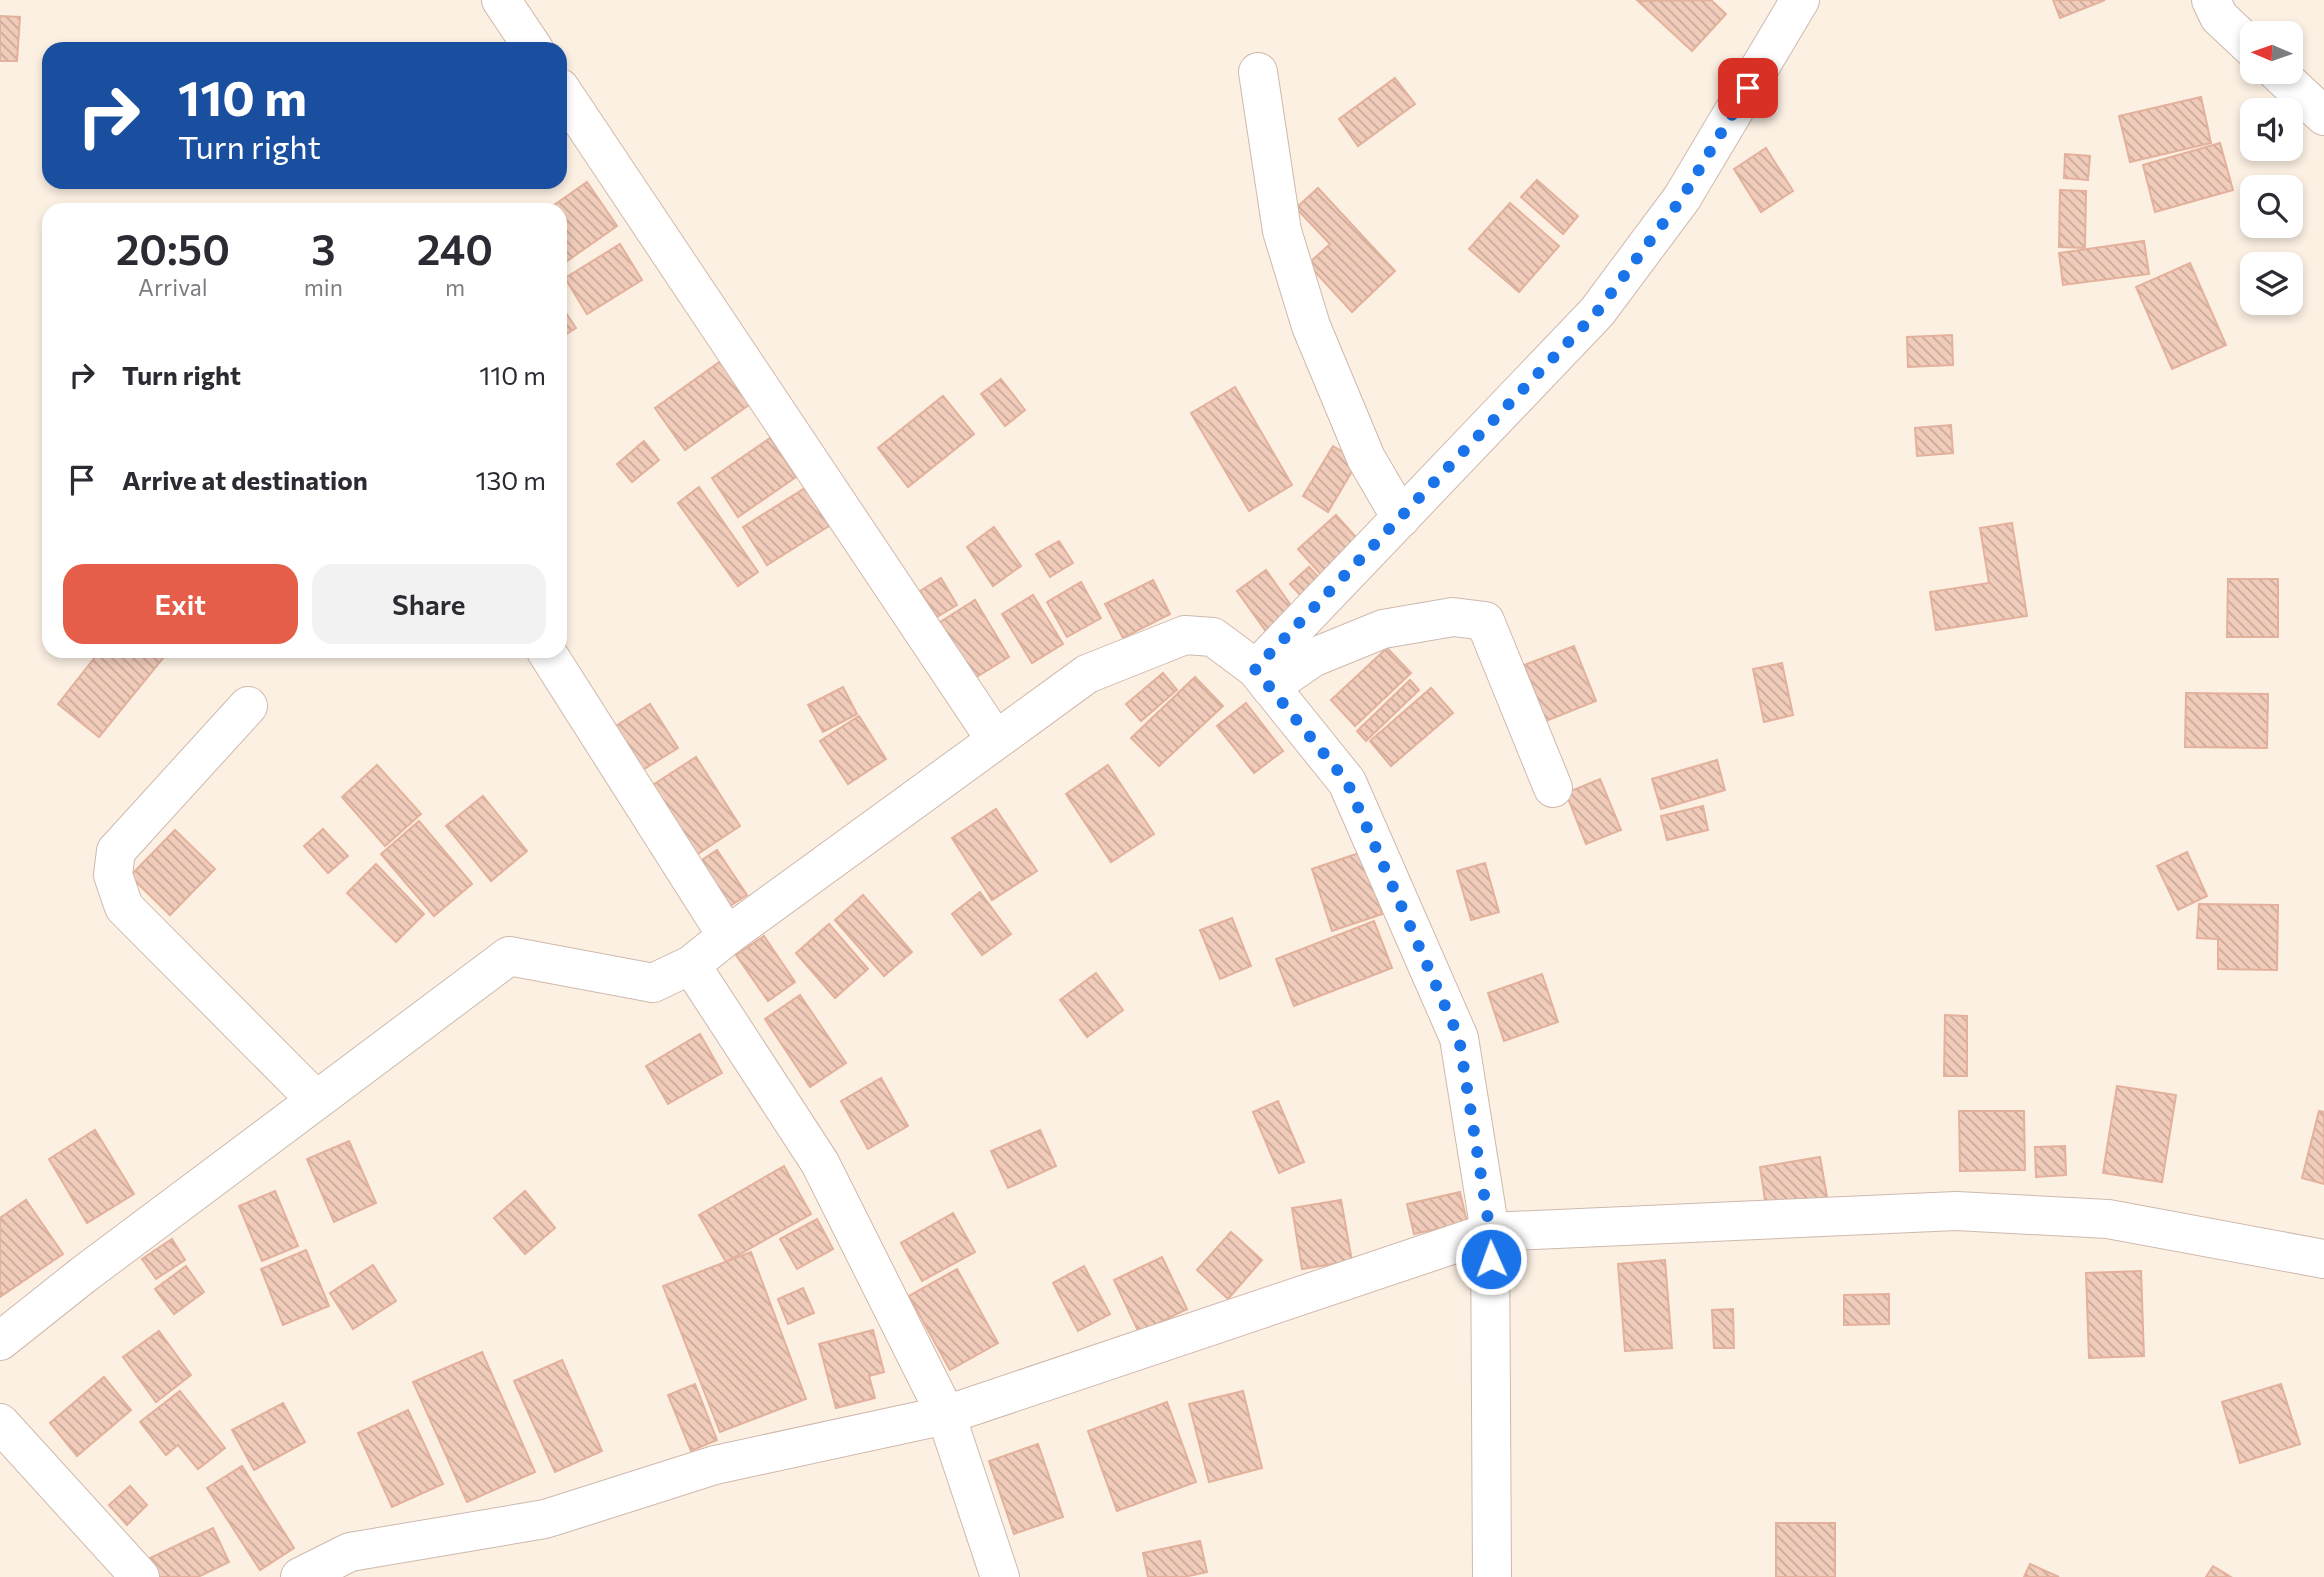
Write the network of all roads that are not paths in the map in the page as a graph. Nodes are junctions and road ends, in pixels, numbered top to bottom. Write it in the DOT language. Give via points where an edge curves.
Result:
graph roads {
  1 [pos="501,0"];
  2 [pos="1800,0"];
  3 [pos="2211,0"];
  4 [pos="2240,37"];
  5 [pos="529,42"];
  6 [pos="1258,72"];
  7 [pos="2290,84"];
  8 [pos="567,98"];
  9 [pos="2324,116"];
  10 [pos="1401,519"];
  11 [pos="550,658"];
  12 [pos="1263,678"];
  13 [pos="248,706"];
  14 [pos="995,739"];
  15 [pos="1553,788"];
  16 [pos="727,936"];
  17 [pos="691,965"];
  18 [pos="316,1100"];
  19 [pos="1490,1232"];
  20 [pos="2324,1259"];
  21 [pos="0,1341"];
  22 [pos="946,1415"];
  23 [pos="0,1423"];
  24 [pos="140,1577"];
  25 [pos="300,1577"];
  26 [pos="1000,1577"];
  27 [pos="1492,1577"];
  1 -- 5 [label="street"];
  2 -- 10 [label="street" via="1682,198 1597,312"];
  3 -- 4 [label="street" via="2219,17"];
  6 -- 10 [label="street" via="1282,232 1311,326 1366,458"];
  7 -- 9 [label="street"];
  8 -- 14 [label="street"];
  10 -- 12 [label="street"];
  11 -- 16 [label="street"];
  12 -- 14 [label="street" via="1213,637 1185,635 1087,674"];
  12 -- 15 [label="street" via="1383,629 1453,617 1485,621"];
  12 -- 19 [label="street" via="1347,782 1459,1038"];
  13 -- 18 [label="street" via="116,851 113,875 124,907"];
  14 -- 16 [label="street"];
  16 -- 17 [label="street"];
  17 -- 18 [label="street" via="653,983 509,956"];
  17 -- 22 [label="street" via="820,1163"];
  18 -- 21 [label="street"];
  19 -- 20 [label="street" via="1956,1211 2108,1219"];
  19 -- 22 [label="street"];
  19 -- 27 [label="street"];
  22 -- 25 [label="street" via="715,1465 545,1519 350,1552"];
  22 -- 26 [label="street"];
  23 -- 24 [label="street"];
}
